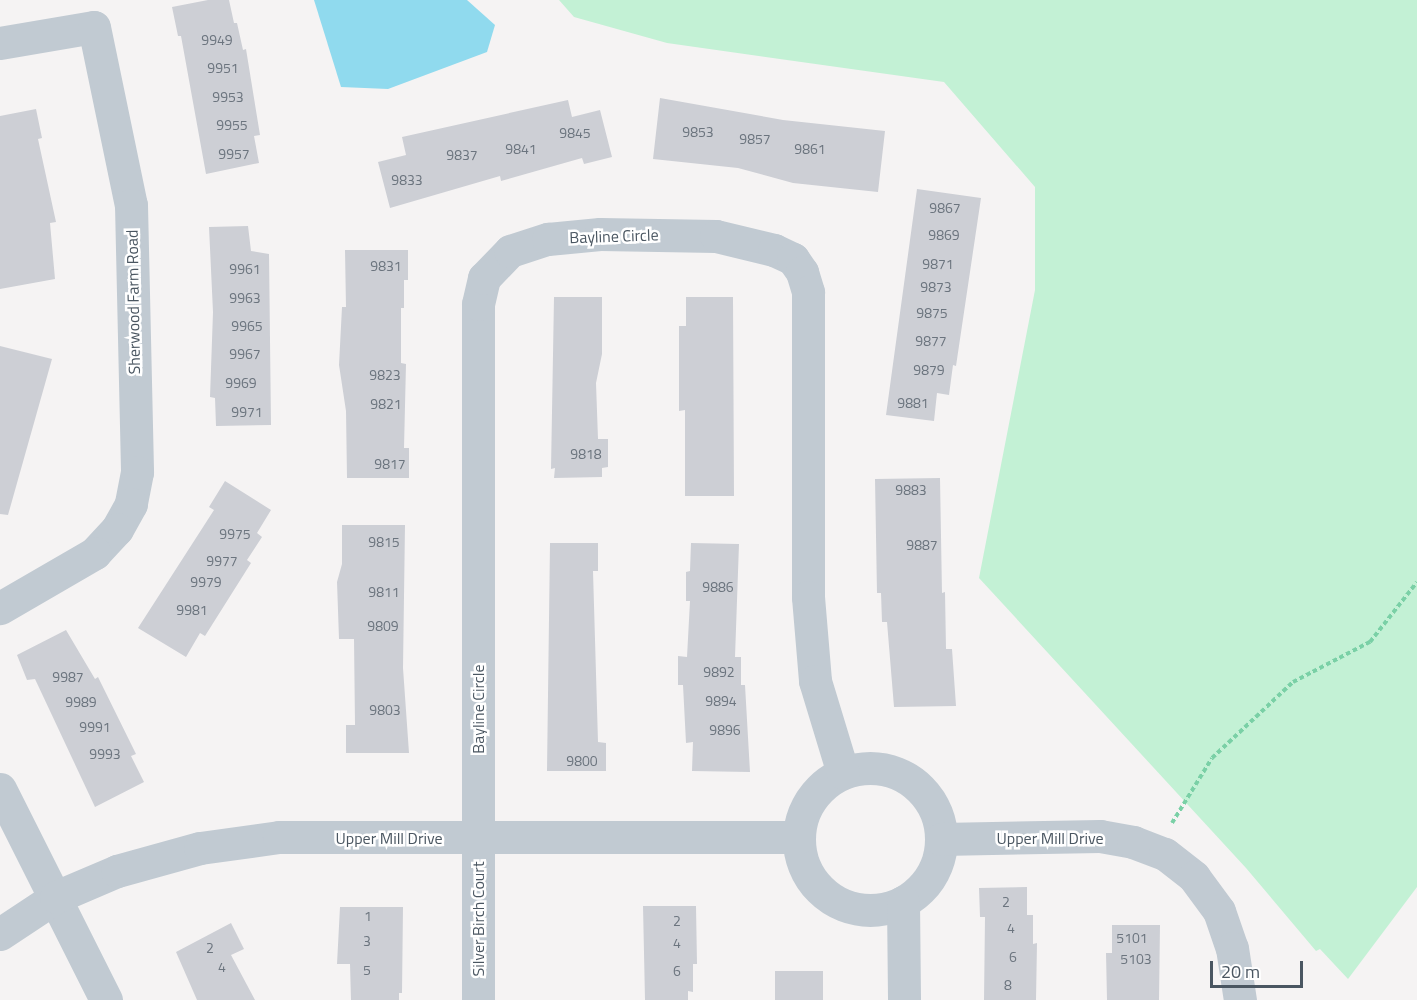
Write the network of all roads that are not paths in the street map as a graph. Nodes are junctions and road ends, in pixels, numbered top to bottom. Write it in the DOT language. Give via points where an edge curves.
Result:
graph roads {
  1 [pos="0,43"];
  2 [pos="0,608"];
  3 [pos="843,773"];
  4 [pos="0,789"];
  5 [pos="799,837"];
  6 [pos="478,838"];
  7 [pos="941,839"];
  8 [pos="56,897"];
  9 [pos="903,902"];
  10 [pos="0,934"];
  11 [pos="106,1000"];
  12 [pos="478,1000"];
  13 [pos="904,1000"];
  14 [pos="1239,1000"];
  1 -- 2 [label="street, Sherwood Farm Road" via="94,27 131,205 137,472 131,504 117,529 95,553"];
  3 -- 5 [label="street" via="811,798"];
  3 -- 6 [label="street, Bayline Circle" via="815,681 808,597 808,292 802,272 793,259 774,250 716,236 600,234 548,239 510,251 494,264 483,278 478,304"];
  3 -- 7 [label="street" via="865,768 888,770 910,780 932,806"];
  4 -- 8 [label="street"];
  5 -- 6 [label="street, Upper Mill Drive"];
  5 -- 9 [label="street" via="802,861 814,883 832,899 879,910"];
  6 -- 8 [label="street, Upper Mill Drive" via="279,837 200,848 117,871"];
  6 -- 12 [label="street, Silver Birch Court"];
  7 -- 9 [label="street" via="930,877"];
  7 -- 14 [label="street, Upper Mill Drive" via="1100,836 1155,850 1194,877 1219,911 1232,948"];
  8 -- 10 [label="street, Upper Mill Drive"];
  8 -- 11 [label="street"];
  9 -- 13 [label="street"];
}
